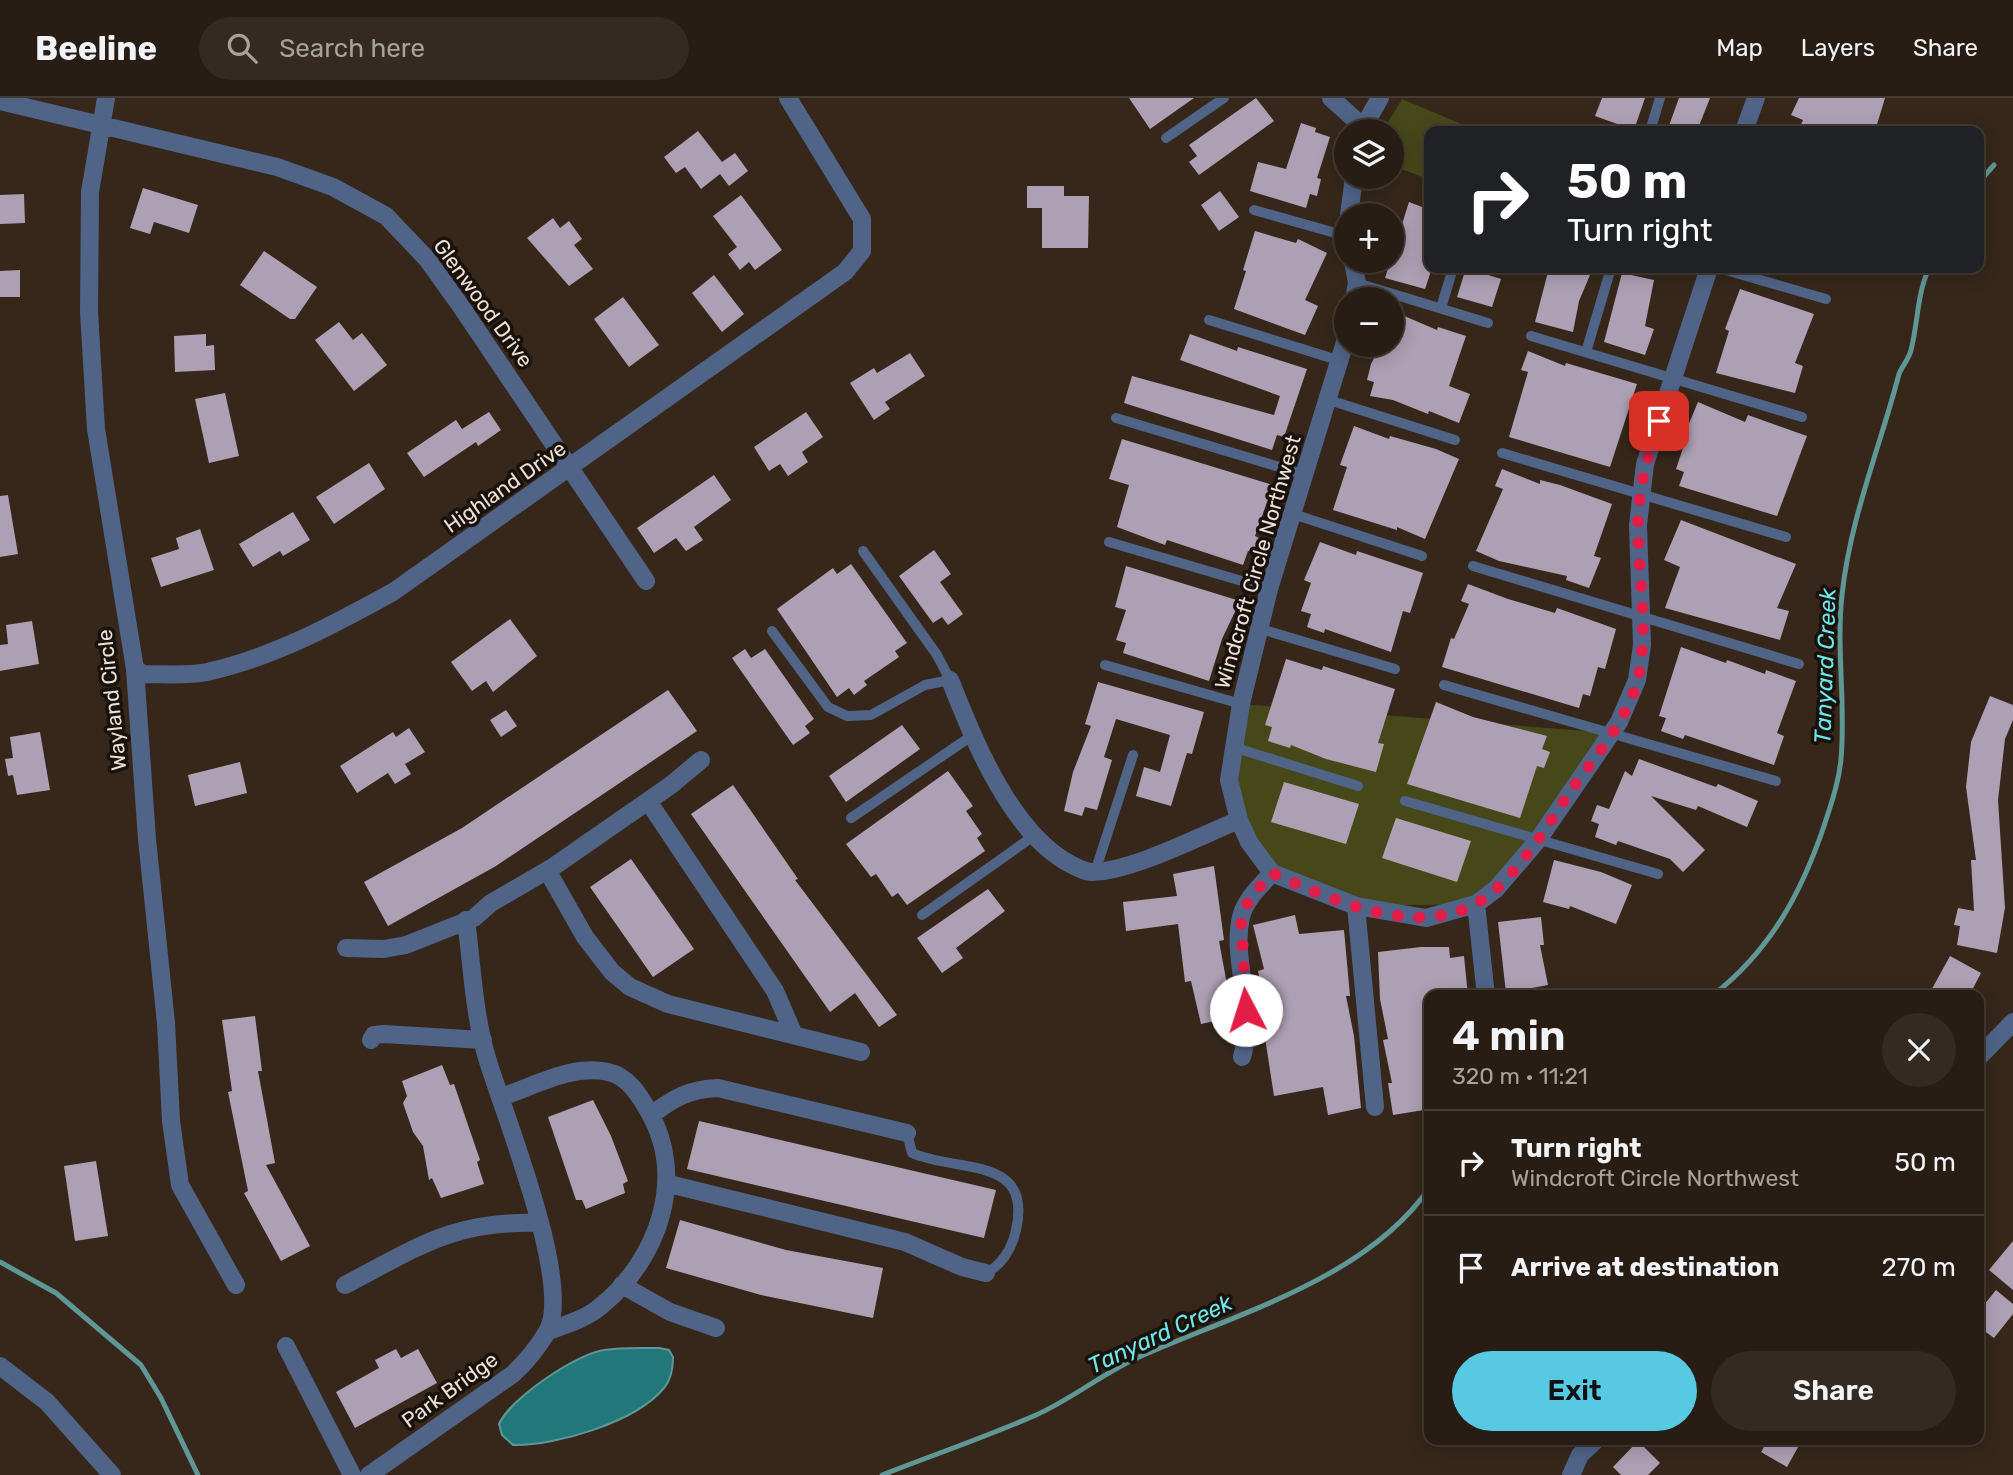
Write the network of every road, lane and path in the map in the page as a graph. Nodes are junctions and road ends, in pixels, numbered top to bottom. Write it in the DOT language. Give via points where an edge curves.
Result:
graph roads {
  1 [pos="106,98"];
  2 [pos="788,98"];
  3 [pos="1224,98"];
  4 [pos="1331,98"];
  5 [pos="1380,98"];
  6 [pos="1660,98"];
  7 [pos="1756,98"];
  8 [pos="0,101"];
  9 [pos="1353,119"];
  10 [pos="1367,119"];
  11 [pos="101,124"];
  12 [pos="1652,126"];
  13 [pos="1748,126"];
  14 [pos="1166,138"];
  15 [pos="1254,210"];
  16 [pos="1334,233"];
  17 [pos="1452,273"];
  18 [pos="1610,273"];
  19 [pos="1707,273"];
  20 [pos="1736,273"];
  21 [pos="1826,299"];
  22 [pos="1404,301"];
  23 [pos="1441,308"];
  24 [pos="1209,320"];
  25 [pos="1488,323"];
  26 [pos="1531,336"];
  27 [pos="1586,352"];
  28 [pos="1342,357"];
  29 [pos="1341,362"];
  30 [pos="1673,378"];
  31 [pos="1329,400"];
  32 [pos="1802,417"];
  33 [pos="1116,418"];
  34 [pos="1455,440"];
  35 [pos="1502,453"];
  36 [pos="570,468"];
  37 [pos="1306,475"];
  38 [pos="1639,494"];
  39 [pos="1293,514"];
  40 [pos="1786,537"];
  41 [pos="1109,542"];
  42 [pos="863,551"];
  43 [pos="1422,556"];
  44 [pos="1473,566"];
  45 [pos="646,581"];
  46 [pos="1269,589"];
  47 [pos="1641,617"];
  48 [pos="1261,629"];
  49 [pos="772,631"];
  50 [pos="1799,664"];
  51 [pos="1105,665"];
  52 [pos="1395,669"];
  53 [pos="135,670"];
  54 [pos="950,680"];
  55 [pos="1444,685"];
  56 [pos="1241,704"];
  57 [pos="1611,733"];
  58 [pos="973,735"];
  59 [pos="1236,748"];
  60 [pos="1133,755"];
  61 [pos="701,760"];
  62 [pos="1776,781"];
  63 [pos="1358,786"];
  64 [pos="648,801"];
  65 [pos="1405,802"];
  66 [pos="850,818"];
  67 [pos="1239,820"];
  68 [pos="1035,835"];
  69 [pos="1538,840"];
  70 [pos="547,870"];
  71 [pos="1095,872"];
  72 [pos="1272,873"];
  73 [pos="1658,874"];
  74 [pos="1476,904"];
  75 [pos="1356,906"];
  76 [pos="922,915"];
  77 [pos="466,920"];
  78 [pos="346,948"];
  79 [pos="1485,990"];
  80 [pos="2013,1023"];
  81 [pos="794,1035"];
  82 [pos="371,1040"];
  83 [pos="483,1040"];
  84 [pos="860,1052"];
  85 [pos="1984,1052"];
  86 [pos="1242,1057"];
  87 [pos="501,1097"];
  88 [pos="1375,1107"];
  89 [pos="651,1115"];
  90 [pos="907,1133"];
  91 [pos="668,1184"];
  92 [pos="540,1223"];
  93 [pos="986,1273"];
  94 [pos="236,1285"];
  95 [pos="345,1285"];
  96 [pos="622,1285"];
  97 [pos="716,1328"];
  98 [pos="548,1331"];
  99 [pos="286,1346"];
  100 [pos="0,1366"];
  101 [pos="1591,1445"];
  102 [pos="112,1475"];
  103 [pos="352,1475"];
  104 [pos="369,1475"];
  105 [pos="1571,1475"];
  1 -- 11 [label="street, Wayland Circle"];
  2 -- 36 [label="street, Highland Drive" via="862,219 862,251 845,272"];
  3 -- 14 [label="lane"];
  4 -- 9 [label="street"];
  5 -- 10 [label="street"];
  6 -- 12 [label="lane"];
  7 -- 13 [label="street"];
  8 -- 11 [label="street, Glenwood Drive"];
  11 -- 36 [label="street, Glenwood Drive" via="277,167 333,187 386,216 427,260"];
  11 -- 53 [label="street, Wayland Circle" via="90,192 89,312 95,416"];
  15 -- 16 [label="lane"];
  17 -- 23 [label="lane"];
  18 -- 27 [label="lane"];
  19 -- 30 [label="street"];
  20 -- 21 [label="lane"];
  22 -- 23 [label="lane"];
  23 -- 25 [label="lane"];
  24 -- 29 [label="lane"];
  26 -- 27 [label="lane"];
  27 -- 30 [label="lane"];
  28 -- 29 [label="street, Windcroft Circle Northwest"];
  29 -- 31 [label="street, Windcroft Circle Northwest"];
  30 -- 32 [label="lane"];
  30 -- 38 [label="street"];
  31 -- 34 [label="lane"];
  31 -- 37 [label="street, Windcroft Circle Northwest"];
  33 -- 37 [label="lane"];
  35 -- 38 [label="lane"];
  36 -- 45 [label="street, Glenwood Drive"];
  36 -- 53 [label="street, Highland Drive" via="393,592 327,629 265,656 204,673 143,674"];
  37 -- 39 [label="street, Windcroft Circle Northwest"];
  38 -- 40 [label="lane"];
  38 -- 47 [label="street"];
  39 -- 43 [label="lane"];
  39 -- 46 [label="street, Windcroft Circle Northwest"];
  41 -- 46 [label="lane"];
  42 -- 54 [label="lane"];
  44 -- 47 [label="lane"];
  46 -- 48 [label="street, Windcroft Circle Northwest"];
  47 -- 50 [label="lane"];
  47 -- 57 [label="street" via="1637,680"];
  48 -- 52 [label="lane"];
  48 -- 56 [label="street, Windcroft Circle Northwest"];
  49 -- 54 [label="lane" via="828,707 846,716 871,715 925,685"];
  51 -- 56 [label="lane"];
  53 -- 94 [label="street, Wayland Circle" via="180,1185"];
  54 -- 58 [label="street"];
  55 -- 57 [label="lane"];
  56 -- 59 [label="street, Windcroft Circle Northwest"];
  57 -- 62 [label="lane"];
  57 -- 69 [label="street"];
  58 -- 66 [label="lane"];
  58 -- 68 [label="street" via="979,752"];
  59 -- 63 [label="lane"];
  59 -- 67 [label="street, Windcroft Circle Northwest" via="1229,780"];
  60 -- 71 [label="lane"];
  61 -- 64 [label="street"];
  64 -- 70 [label="street"];
  64 -- 81 [label="street" via="775,990"];
  65 -- 69 [label="lane"];
  67 -- 71 [label="street" via="1138,861"];
  67 -- 72 [label="street, Windcroft Circle Northwest"];
  68 -- 71 [label="street" via="1060,858"];
  68 -- 76 [label="lane"];
  69 -- 73 [label="lane"];
  69 -- 74 [label="street" via="1496,889"];
  70 -- 77 [label="street"];
  70 -- 81 [label="street" via="585,937 630,987 667,1004"];
  72 -- 75 [label="street"];
  72 -- 86 [label="street" via="1250,898 1241,917 1248,1034"];
  74 -- 75 [label="street" via="1426,918"];
  74 -- 79 [label="street"];
  75 -- 88 [label="street"];
  77 -- 78 [label="street" via="406,945"];
  77 -- 83 [label="street"];
  80 -- 85 [label="street"];
  81 -- 84 [label="street"];
  82 -- 83 [label="street" via="384,1034"];
  83 -- 87 [label="street"];
  87 -- 89 [label="street" via="584,1070 609,1072 630,1084"];
  87 -- 92 [label="street"];
  89 -- 90 [label="street" via="676,1096 718,1088"];
  89 -- 91 [label="street" via="664,1141"];
  90 -- 93 [label="lane" via="912,1153 990,1171 1015,1188 1019,1198 1016,1229 1008,1252"];
  91 -- 93 [label="street" via="905,1242"];
  91 -- 96 [label="street" via="647,1248"];
  92 -- 95 [label="street" via="500,1222 446,1233"];
  92 -- 98 [label="street" via="552,1286"];
  96 -- 97 [label="street" via="670,1311"];
  96 -- 98 [label="street" via="599,1308"];
  98 -- 104 [label="street, Park Bridge" via="513,1374"];
  99 -- 103 [label="street"];
  100 -- 102 [label="street" via="47,1402"];
  101 -- 105 [label="street"];
}
